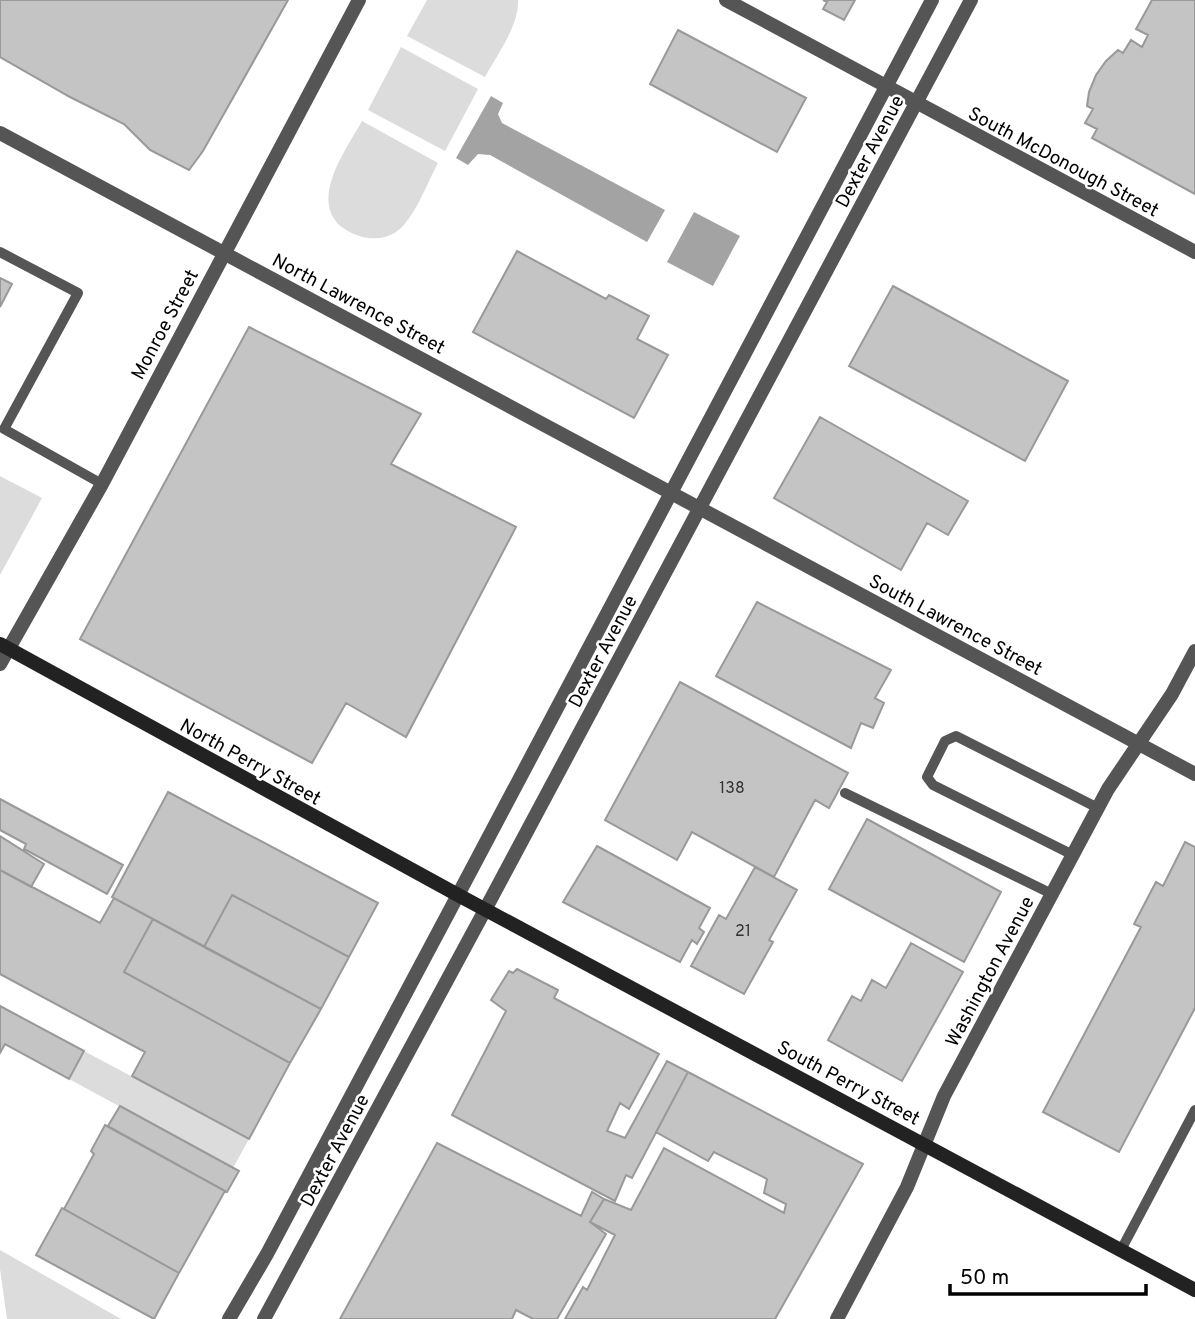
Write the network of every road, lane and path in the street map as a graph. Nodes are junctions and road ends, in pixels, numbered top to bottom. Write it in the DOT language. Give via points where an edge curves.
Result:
graph roads {
  1 [pos="359,0"];
  2 [pos="726,0"];
  3 [pos="932,0"];
  4 [pos="971,0"];
  5 [pos="886,87"];
  6 [pos="916,104"];
  7 [pos="0,133"];
  8 [pos="0,252"];
  9 [pos="224,252"];
  10 [pos="1195,252"];
  11 [pos="102,484"];
  12 [pos="671,493"];
  13 [pos="699,508"];
  14 [pos="4,646"];
  15 [pos="1195,651"];
  16 [pos="0,664"];
  17 [pos="1140,744"];
  18 [pos="1195,774"];
  19 [pos="845,793"];
  20 [pos="1098,808"];
  21 [pos="1073,855"];
  22 [pos="1052,894"];
  23 [pos="458,895"];
  24 [pos="485,910"];
  25 [pos="1195,1110"];
  26 [pos="925,1144"];
  27 [pos="1121,1250"];
  28 [pos="1195,1290"];
  29 [pos="229,1319"];
  30 [pos="264,1319"];
  31 [pos="837,1319"];
  1 -- 9 [label="street, Monroe Street"];
  2 -- 5 [label="street, South McDonough Street"];
  3 -- 5 [label="street, Dexter Avenue"];
  4 -- 6 [label="street, Dexter Avenue"];
  5 -- 6 [label="street, South McDonough Street"];
  5 -- 12 [label="street, Dexter Avenue"];
  6 -- 10 [label="street, South McDonough Street"];
  6 -- 13 [label="street, Dexter Avenue"];
  7 -- 9 [label="street, North Lawrence Street"];
  8 -- 11 [label="lane" via="78,293 4,429"];
  9 -- 11 [label="street, Monroe Street"];
  9 -- 12 [label="street, North Lawrence Street"];
  11 -- 14 [label="street, Monroe Street"];
  12 -- 13 [label="street, North Lawrence Street"];
  12 -- 23 [label="street, Dexter Avenue"];
  13 -- 17 [label="street, South Lawrence Street"];
  13 -- 24 [label="street, Dexter Avenue"];
  14 -- 16 [label="street, Monroe Street"];
  14 -- 23 [label="main road, North Perry Street"];
  15 -- 17 [label="street, Washington Avenue"];
  17 -- 18 [label="street, South Lawrence Street"];
  17 -- 20 [label="street, Washington Avenue"];
  19 -- 22 [label="lane"];
  20 -- 21 [label="street, Washington Avenue"];
  20 -- 21 [label="lane" via="956,736 945,741 927,777 933,785"];
  21 -- 22 [label="street, Washington Avenue"];
  22 -- 26 [label="street, Washington Avenue" via="944,1096"];
  23 -- 24 [label="main road, North Perry Street"];
  23 -- 29 [label="street, Dexter Avenue"];
  24 -- 26 [label="main road, South Perry Street"];
  24 -- 30 [label="street, Dexter Avenue"];
  25 -- 27 [label="lane"];
  26 -- 27 [label="main road, South Perry Street"];
  26 -- 31 [label="street, Washington Avenue"];
  27 -- 28 [label="main road, South Perry Street"];
}
